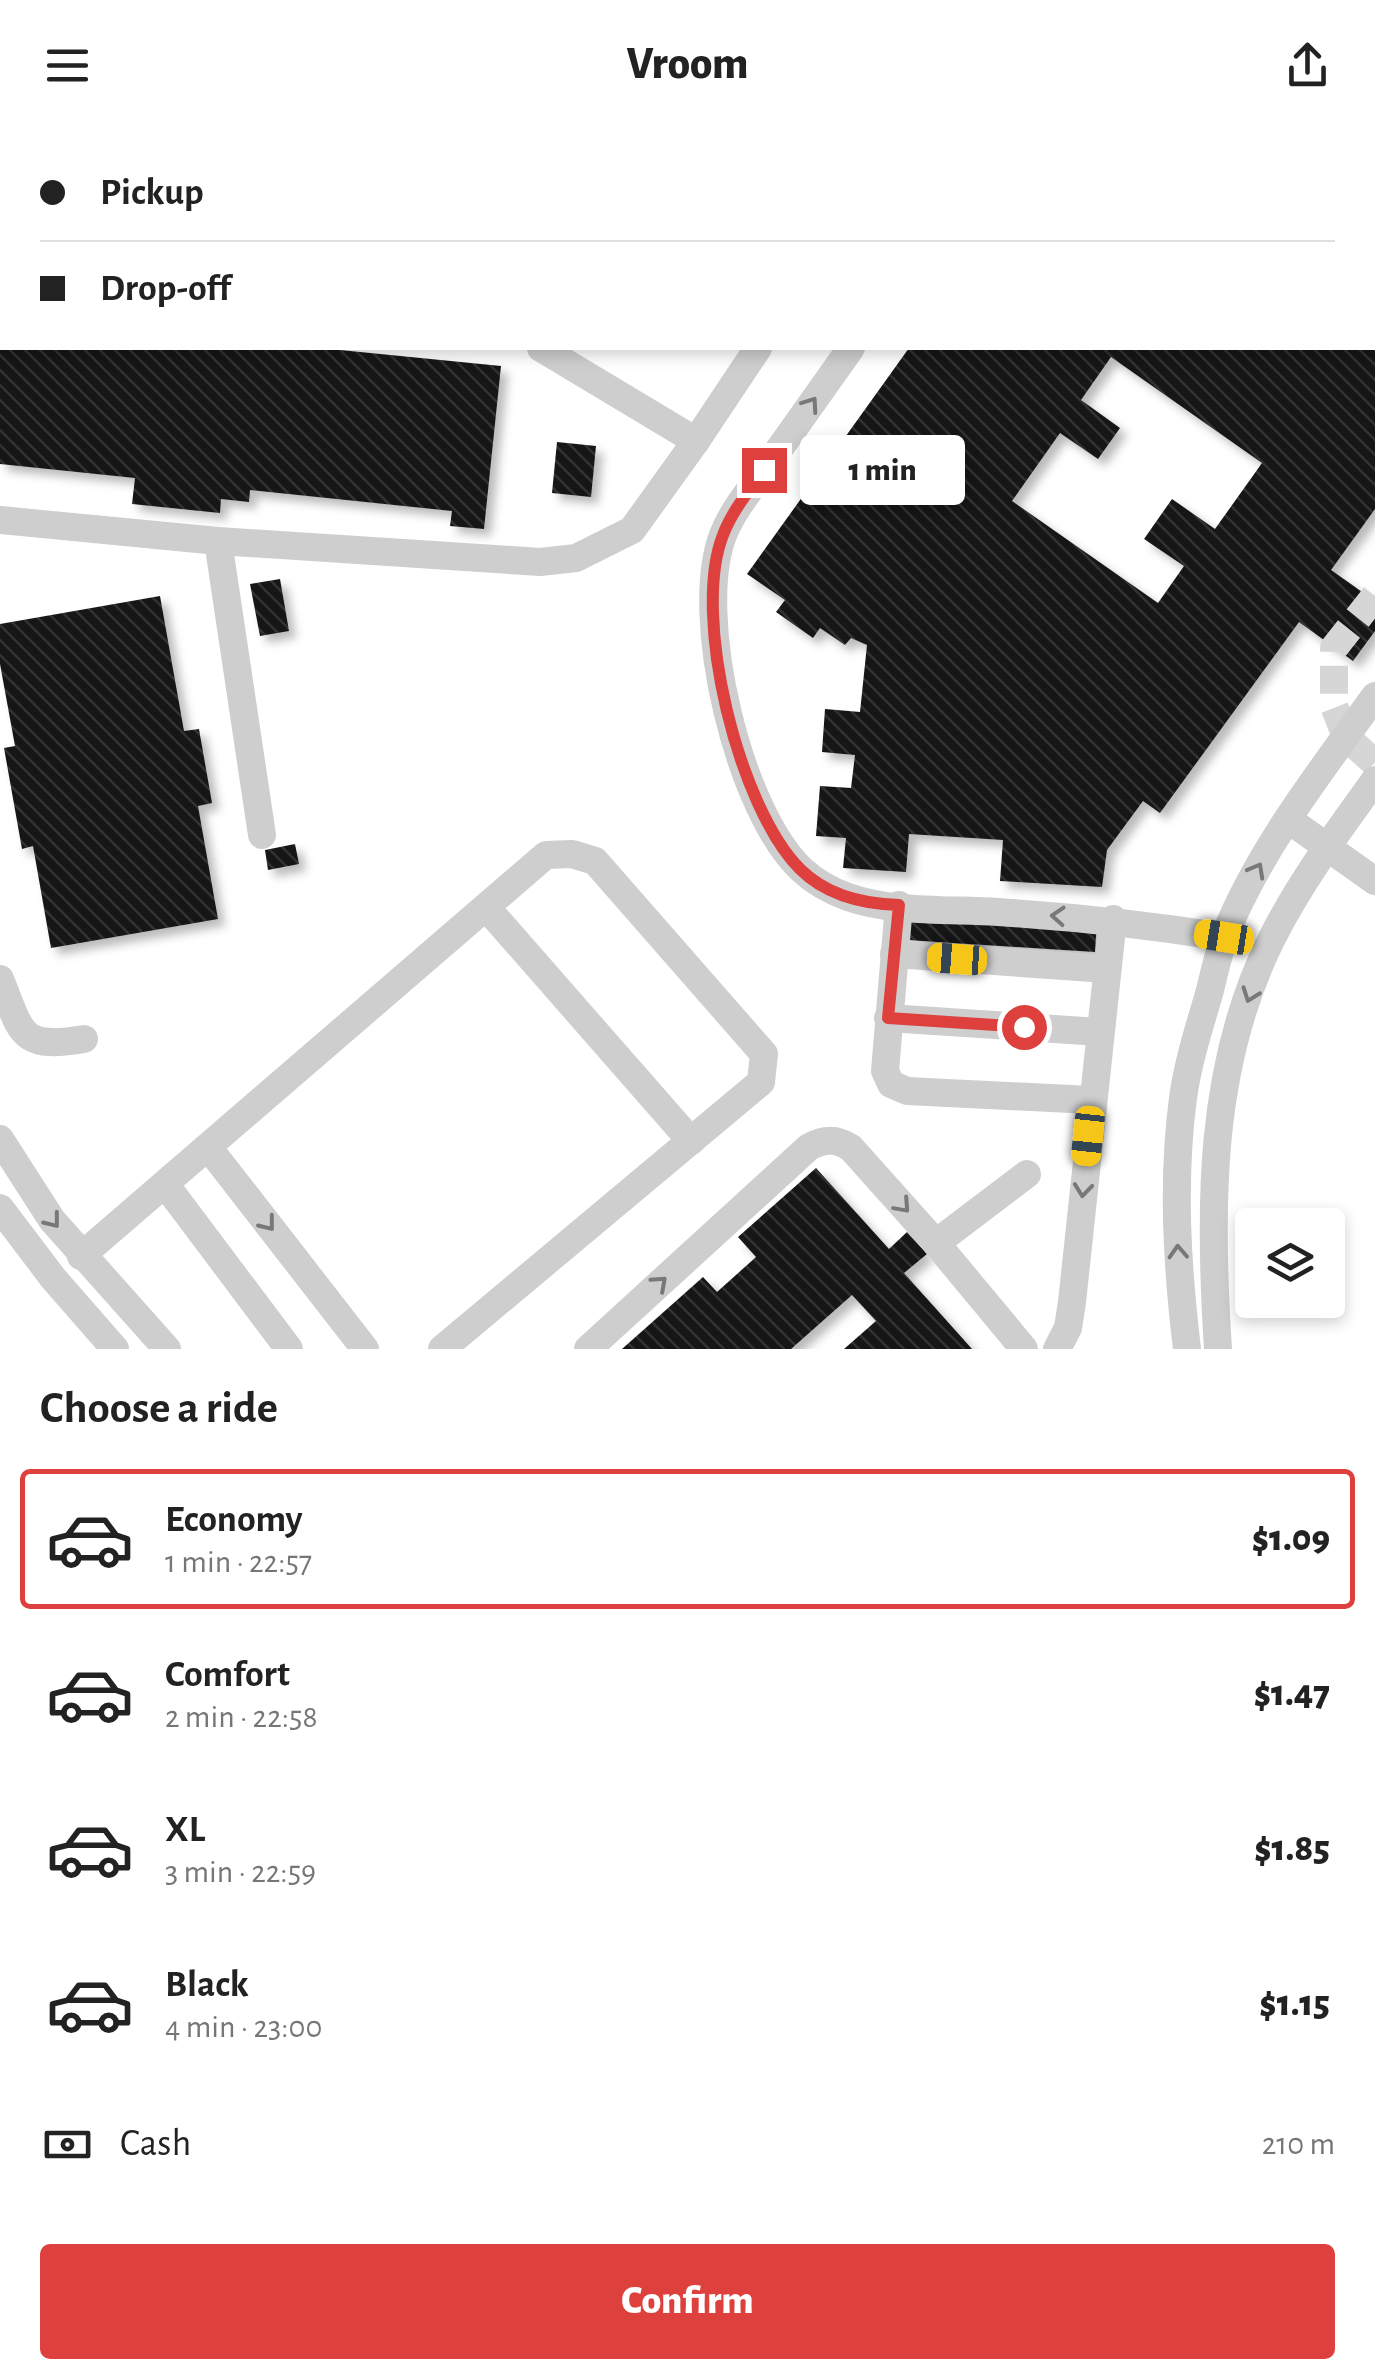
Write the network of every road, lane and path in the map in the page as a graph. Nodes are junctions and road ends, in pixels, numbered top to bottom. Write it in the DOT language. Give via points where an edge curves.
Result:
graph roads {
  1 [pos="545,350"];
  2 [pos="757,350"];
  3 [pos="850,350"];
  4 [pos="696,442"];
  5 [pos="0,520"];
  6 [pos="218,541"];
  7 [pos="1375,696"];
  8 [pos="1375,780"];
  9 [pos="1288,820"];
  10 [pos="262,835"];
  11 [pos="1328,848"];
  12 [pos="1375,881"];
  13 [pos="899,905"];
  14 [pos="486,907"];
  15 [pos="1113,919"];
  16 [pos="1224,937"];
  17 [pos="894,954"];
  18 [pos="1108,969"];
  19 [pos="0,979"];
  20 [pos="888,1018"];
  21 [pos="1100,1032"];
  22 [pos="84,1039"];
  23 [pos="1092,1100"];
  24 [pos="0,1139"];
  25 [pos="690,1141"];
  26 [pos="208,1147"];
  27 [pos="1028,1174"];
  28 [pos="165,1184"];
  29 [pos="0,1208"];
  30 [pos="936,1243"];
  31 [pos="81,1256"];
  32 [pos="116,1349"];
  33 [pos="167,1349"];
  34 [pos="290,1349"];
  35 [pos="365,1349"];
  36 [pos="442,1349"];
  37 [pos="588,1349"];
  38 [pos="1024,1349"];
  39 [pos="1057,1349"];
  40 [pos="1186,1349"];
  41 [pos="1218,1349"];
  1 -- 4 [label="street"];
  2 -- 4 [label="street"];
  13 -- 3 [label="street, one-way" via="825,888 800,869 774,834 732,724 712,609 722,536"];
  4 -- 6 [label="street" via="632,530 576,558 540,562"];
  5 -- 6 [label="street"];
  6 -- 10 [label="street"];
  7 -- 9 [label="street"];
  8 -- 11 [label="street"];
  9 -- 11 [label="street"];
  16 -- 9 [label="street, one-way"];
  11 -- 12 [label="street"];
  11 -- 41 [label="street, one-way" via="1271,940 1231,1053 1213,1192"];
  15 -- 13 [label="street, one-way"];
  13 -- 17 [label="street"];
  14 -- 25 [label="street"];
  14 -- 25 [label="street" via="546,855 595,862 764,1054 761,1082"];
  14 -- 26 [label="street"];
  15 -- 16 [label="street"];
  15 -- 18 [label="street"];
  40 -- 16 [label="street, one-way" via="1177,1234 1182,1113"];
  17 -- 18 [label="street"];
  17 -- 20 [label="street"];
  18 -- 21 [label="street"];
  19 -- 22 [label="street" via="21,1030 32,1038 44,1044"];
  20 -- 21 [label="street"];
  20 -- 23 [label="street" via="885,1070 890,1084 906,1091"];
  21 -- 23 [label="street"];
  23 -- 39 [label="street, one-way" via="1072,1302"];
  24 -- 31 [label="street, one-way"];
  25 -- 36 [label="street"];
  26 -- 28 [label="street"];
  26 -- 35 [label="street, one-way"];
  27 -- 30 [label="street"];
  28 -- 31 [label="street"];
  28 -- 34 [label="street"];
  29 -- 32 [label="street"];
  37 -- 30 [label="street, one-way" via="822,1140 851,1148"];
  30 -- 38 [label="street"];
  31 -- 33 [label="street"];
}
